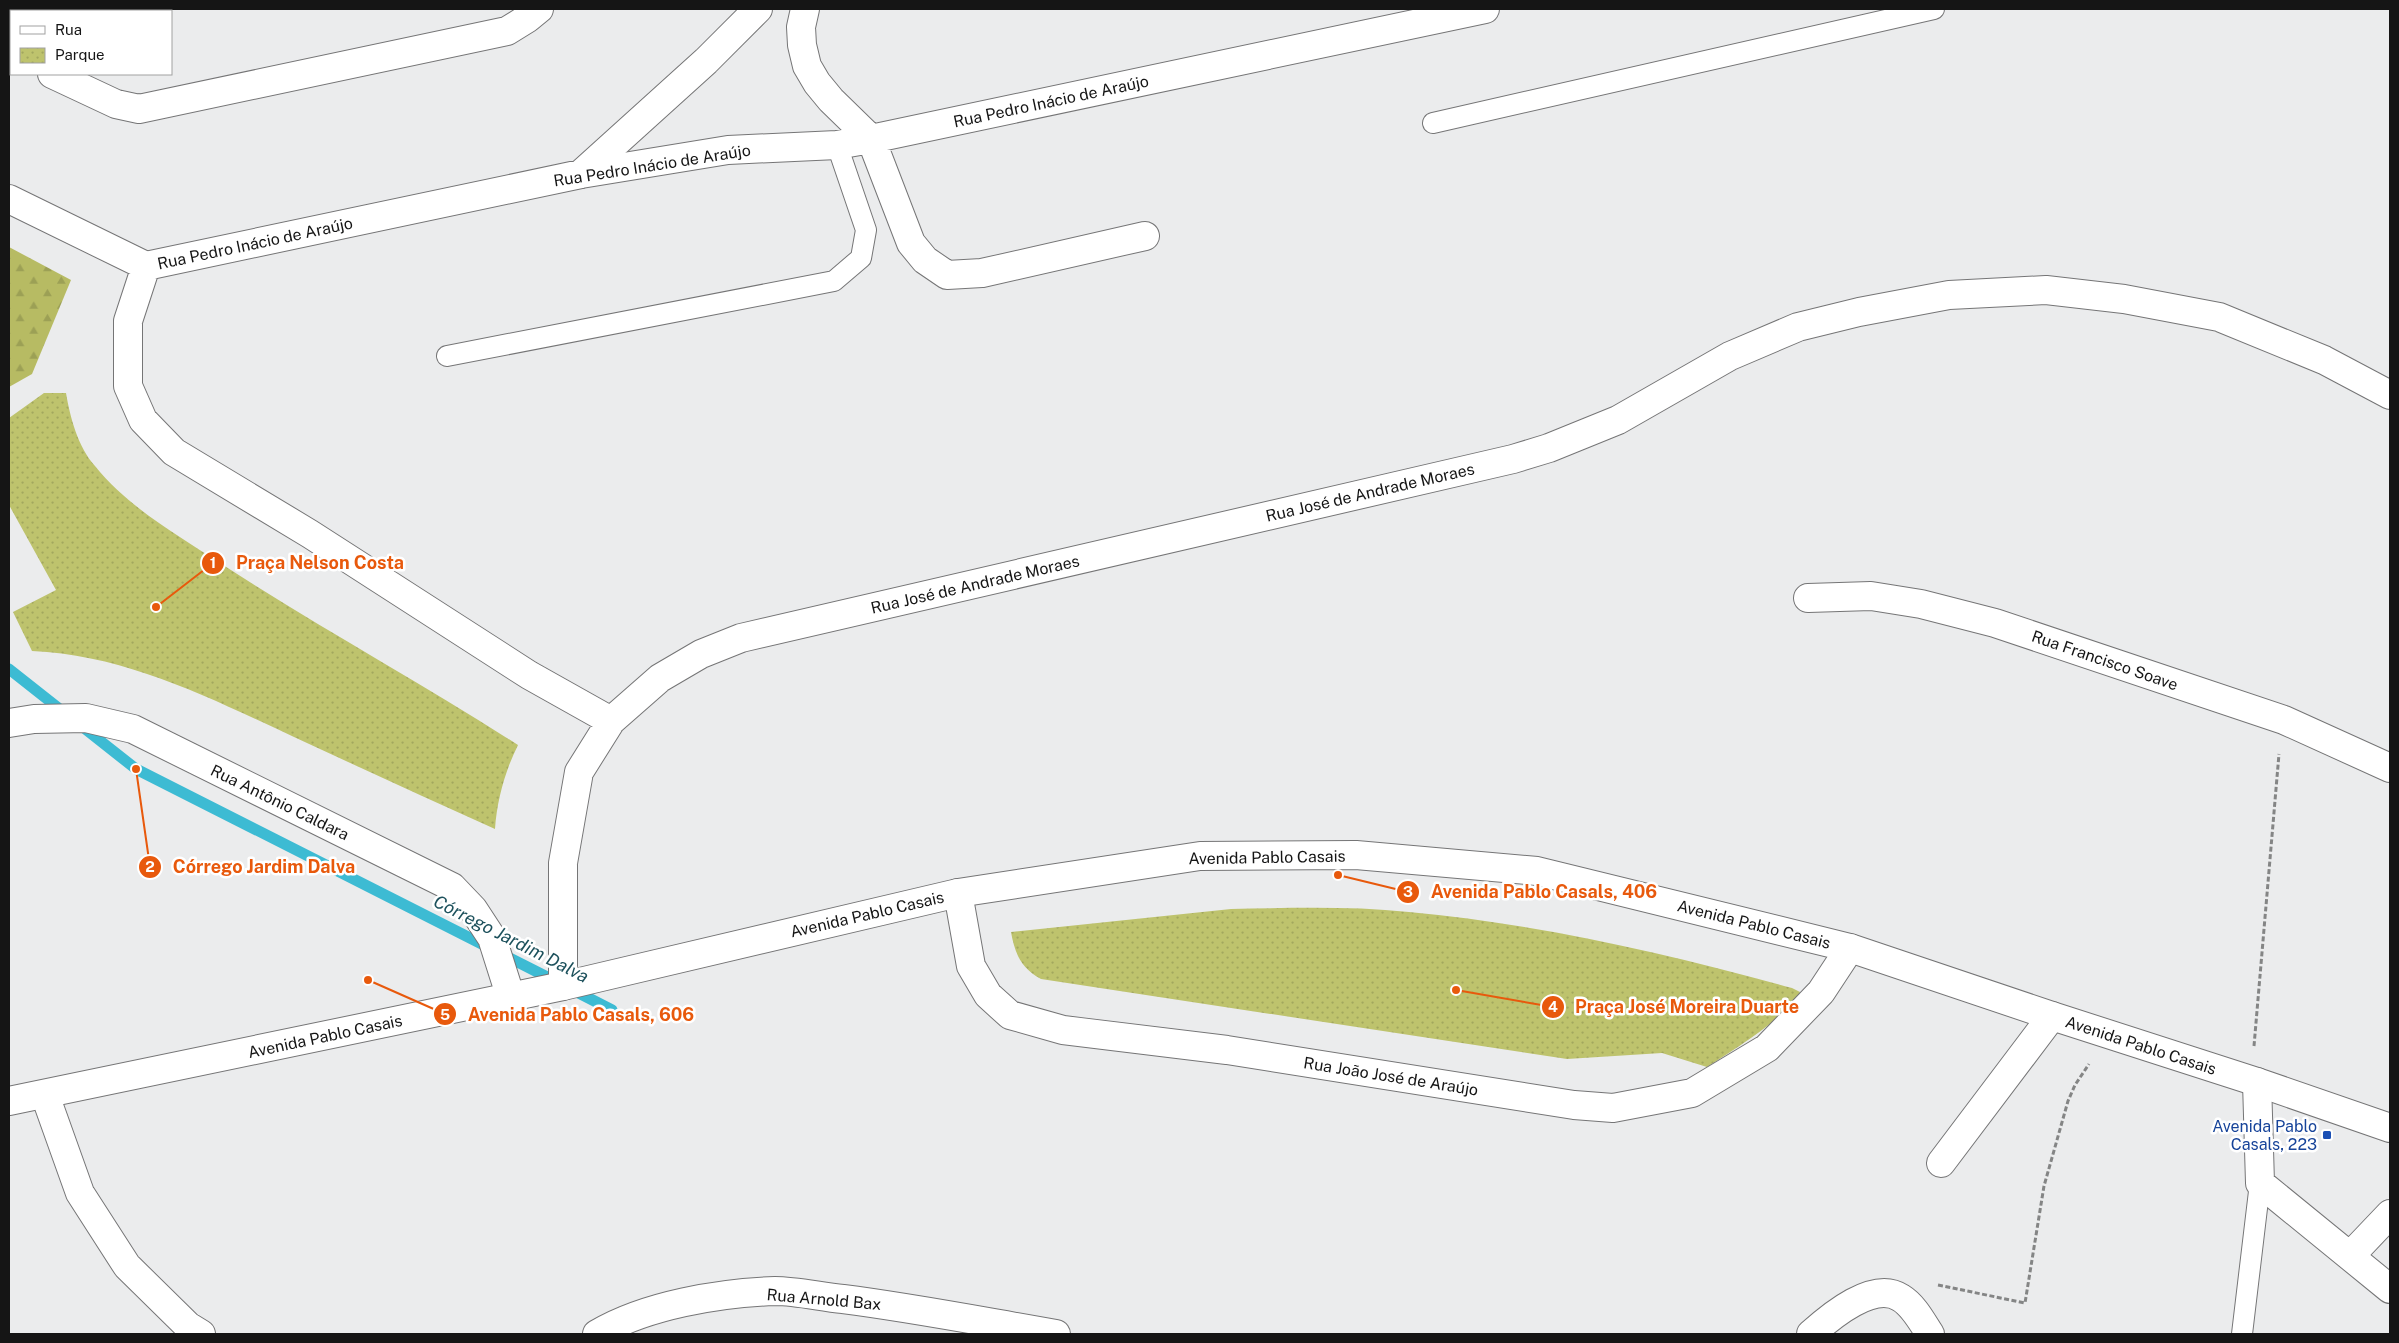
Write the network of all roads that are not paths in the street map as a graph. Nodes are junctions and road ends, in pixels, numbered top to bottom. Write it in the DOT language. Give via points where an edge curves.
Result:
graph roads {
  1 [pos="539,9"];
  2 [pos="758,9"];
  3 [pos="805,9"];
  4 [pos="1485,9"];
  5 [pos="1934,9"];
  6 [pos="54,75"];
  7 [pos="1433,123"];
  8 [pos="871,139"];
  9 [pos="837,145"];
  10 [pos="582,174"];
  11 [pos="9,199"];
  12 [pos="1145,236"];
  13 [pos="146,266"];
  14 [pos="446,356"];
  15 [pos="2390,395"];
  16 [pos="1808,598"];
  17 [pos="611,721"];
  18 [pos="9,723"];
  19 [pos="2390,768"];
  20 [pos="958,893"];
  21 [pos="1850,948"];
  22 [pos="564,986"];
  23 [pos="510,998"];
  24 [pos="2052,1016"];
  25 [pos="2257,1082"];
  26 [pos="45,1095"];
  27 [pos="9,1101"];
  28 [pos="2390,1128"];
  29 [pos="1941,1164"];
  30 [pos="2260,1183"];
  31 [pos="2390,1214"];
  32 [pos="2350,1256"];
  33 [pos="2390,1289"];
  34 [pos="201,1334"];
  35 [pos="597,1334"];
  36 [pos="1056,1334"];
  37 [pos="1811,1334"];
  38 [pos="1930,1334"];
  39 [pos="2242,1334"];
  1 -- 6 [label="street" via="507,31 139,109 116,104"];
  2 -- 10 [label="street"];
  3 -- 8 [label="street" via="801,36 807,66 831,100"];
  4 -- 8 [label="street, Rua Pedro Inácio de Araújo"];
  5 -- 7 [label="lane"];
  8 -- 9 [label="street, Rua Pedro Inácio de Araújo"];
  8 -- 12 [label="street" via="911,243 925,260 947,275 982,272"];
  9 -- 10 [label="street, Rua Pedro Inácio de Araújo" via="728,150"];
  9 -- 14 [label="lane" via="866,230 861,258 834,281"];
  10 -- 13 [label="street, Rua Pedro Inácio de Araújo"];
  11 -- 13 [label="street, Rua Pedro Inácio de Araújo"];
  13 -- 17 [label="street" via="128,321 128,386 144,420 174,452 310,534 529,675"];
  15 -- 17 [label="street, Rua José de Andrade Moraes" via="2324,360 2219,318 2124,298 2046,290 1940,296 1798,327 1730,356 1618,420 1513,459 741,638 701,654 660,678"];
  16 -- 19 [label="street, Rua Francisco Soave" via="1871,596 1921,604 1995,623 2284,720"];
  17 -- 22 [label="street, Rua José de Andrade Moraes" via="579,772 563,863"];
  18 -- 23 [label="street, Rua Antônio Caldara" via="34,718 86,718 133,729 452,887 473,908 492,938"];
  20 -- 21 [label="street, Avenida Pablo Casais" via="1200,856 1356,855 1537,871"];
  20 -- 21 [label="street, Rua João José de Araújo" via="971,966 988,995 1010,1015 1063,1030 1227,1050 1574,1105 1613,1108 1692,1093 1767,1048 1822,992"];
  20 -- 22 [label="street, Avenida Pablo Casais"];
  21 -- 24 [label="street, Avenida Pablo Casais"];
  22 -- 23 [label="street, Avenida Pablo Casais"];
  23 -- 26 [label="street, Avenida Pablo Casais"];
  24 -- 25 [label="street, Avenida Pablo Casais"];
  24 -- 29 [label="street"];
  25 -- 28 [label="street, Avenida Pablo Casais"];
  25 -- 30 [label="street"];
  26 -- 27 [label="street, Avenida Pablo Casais"];
  26 -- 34 [label="street" via="80,1193 127,1266 188,1326"];
  30 -- 32 [label="street"];
  30 -- 39 [label="lane"];
  31 -- 32 [label="street"];
  32 -- 33 [label="street"];
  35 -- 36 [label="street, Rua Arnold Bax" via="661,1309 716,1296 777,1291 882,1304"];
  37 -- 38 [label="street" via="1872,1293 1892,1293 1903,1299"];
}
